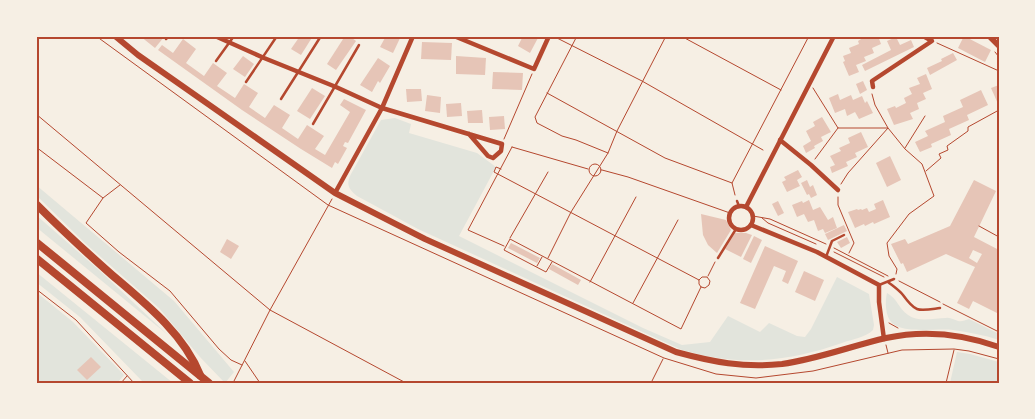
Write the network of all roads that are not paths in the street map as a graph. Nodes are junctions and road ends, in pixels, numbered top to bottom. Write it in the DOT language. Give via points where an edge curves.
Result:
graph roads {
  1 [pos="115,36"];
  2 [pos="169,36"];
  3 [pos="215,36"];
  4 [pos="234,36"];
  5 [pos="278,36"];
  6 [pos="321,36"];
  7 [pos="413,36"];
  8 [pos="454,36"];
  9 [pos="549,36"];
  10 [pos="834,36"];
  11 [pos="923,36"];
  12 [pos="990,36"];
  13 [pos="166,40"];
  14 [pos="230,43"];
  15 [pos="359,45"];
  16 [pos="999,46"];
  17 [pos="264,58"];
  18 [pos="216,61"];
  19 [pos="300,72"];
  20 [pos="246,82"];
  21 [pos="336,87"];
  22 [pos="872,87"];
  23 [pos="281,99"];
  24 [pos="382,108"];
  25 [pos="313,124"];
  26 [pos="469,134"];
  27 [pos="780,140"];
  28 [pos="838,190"];
  29 [pos="335,193"];
  30 [pos="36,204"];
  31 [pos="746,208"];
  32 [pos="751,225"];
  33 [pos="736,229"];
  34 [pos="844,234"];
  35 [pos="36,242"];
  36 [pos="826,257"];
  37 [pos="36,258"];
  38 [pos="718,258"];
  39 [pos="894,279"];
  40 [pos="888,282"];
  41 [pos="879,285"];
  42 [pos="940,308"];
  43 [pos="884,339"];
  44 [pos="999,347"];
  45 [pos="200,375"];
  46 [pos="190,383"];
  47 [pos="209,383"];
  1 -- 29 [label="main road"];
  2 -- 13 [label="lane"];
  3 -- 14 [label="street"];
  4 -- 14 [label="lane"];
  5 -- 17 [label="lane"];
  6 -- 19 [label="lane"];
  7 -- 24 [label="street"];
  8 -- 9 [label="street" via="534,69"];
  10 -- 27 [label="street"];
  11 -- 22 [label="street" via="932,41 872,80"];
  12 -- 16 [label="street"];
  14 -- 17 [label="street"];
  14 -- 18 [label="lane"];
  15 -- 21 [label="lane"];
  17 -- 19 [label="street"];
  17 -- 20 [label="lane"];
  19 -- 21 [label="street"];
  19 -- 23 [label="lane"];
  21 -- 24 [label="street"];
  21 -- 25 [label="lane"];
  24 -- 26 [label="street"];
  24 -- 29 [label="street"];
  26 -- 26 [label="street" via="493,158 507,146"];
  27 -- 28 [label="street"];
  27 -- 31 [label="street"];
  29 -- 43 [label="main road" via="425,239 640,337 711,362 782,364"];
  30 -- 45 [label="highway" via="158,317 193,358"];
  31 -- 32 [label="street" via="752,216"];
  31 -- 33 [label="street" via="738,203 730,212 730,223"];
  32 -- 33 [label="street"];
  32 -- 36 [label="street"];
  33 -- 38 [label="lane"];
  34 -- 36 [label="lane" via="832,241"];
  35 -- 45 [label="highway"];
  36 -- 41 [label="street"];
  37 -- 46 [label="highway"];
  39 -- 40 [label="lane"];
  40 -- 41 [label="lane"];
  40 -- 42 [label="lane" via="914,309"];
  41 -- 43 [label="street"];
  43 -- 44 [label="main road" via="929,334 958,336"];
  45 -- 47 [label="highway"];
}
